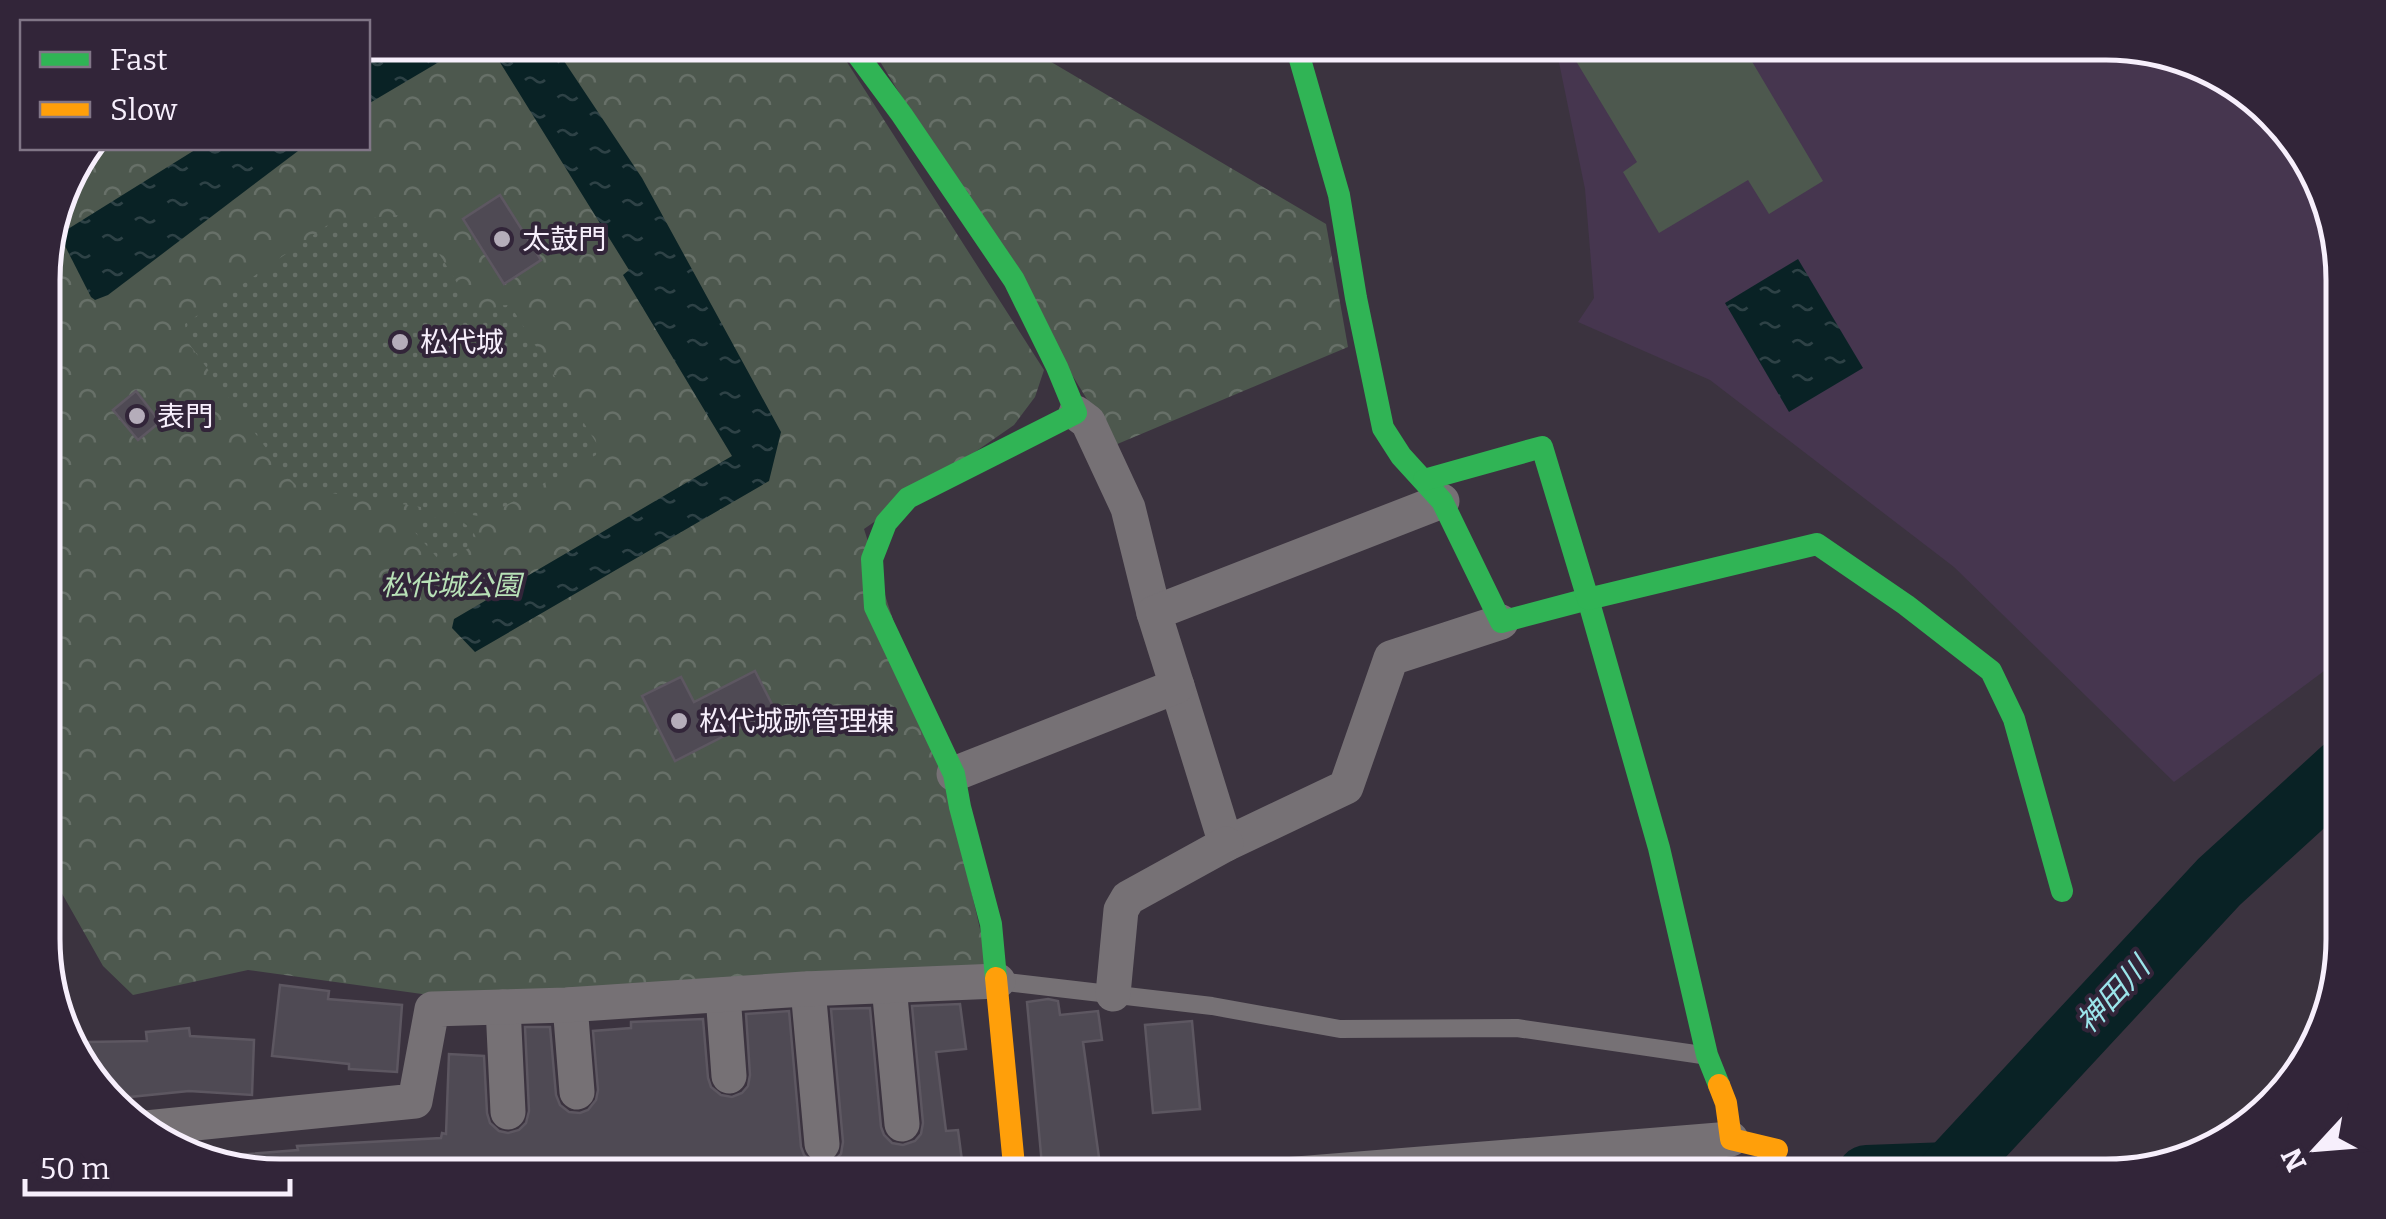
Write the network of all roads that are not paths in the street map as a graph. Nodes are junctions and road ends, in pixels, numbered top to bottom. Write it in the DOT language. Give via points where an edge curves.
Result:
graph roads {
  1 [pos="862,60"];
  2 [pos="1300,60"];
  3 [pos="1076,413"];
  4 [pos="1433,490"];
  5 [pos="1588,600"];
  6 [pos="1154,613"];
  7 [pos="1501,622"];
  8 [pos="1177,686"];
  9 [pos="954,774"];
  10 [pos="1226,844"];
  11 [pos="2062,891"];
  12 [pos="998,981"];
  13 [pos="889,986"];
  14 [pos="808,990"];
  15 [pos="1113,994"];
  16 [pos="723,995"];
  17 [pos="570,1005"];
  18 [pos="503,1007"];
  19 [pos="1707,1056"];
  20 [pos="729,1076"];
  21 [pos="577,1092"];
  22 [pos="508,1112"];
  23 [pos="902,1124"];
  24 [pos="165,1126"];
  25 [pos="1731,1139"];
  26 [pos="822,1144"];
  27 [pos="1014,1159"];
  28 [pos="1483,1159"];
  29 [pos="1770,1159"];
  1 -- 3 [label="street" via="1014,280"];
  2 -- 4 [label="street" via="1339,195 1383,428"];
  3 -- 6 [label="street" via="1088,422 1128,508"];
  3 -- 9 [label="street" via="908,498 886,523 872,559 875,607"];
  4 -- 5 [label="street" via="1542,447"];
  4 -- 6 [label="street"];
  4 -- 7 [label="street"];
  5 -- 7 [label="street"];
  5 -- 11 [label="street" via="1817,544 1992,671 2014,719"];
  5 -- 19 [label="street" via="1659,848"];
  6 -- 8 [label="street"];
  7 -- 10 [label="street" via="1390,658 1346,787"];
  8 -- 9 [label="street"];
  8 -- 10 [label="street"];
  9 -- 12 [label="street" via="991,924"];
  10 -- 15 [label="street" via="1128,898 1121,910"];
  12 -- 13 [label="street"];
  12 -- 15 [label="lane"];
  12 -- 27 [label="street"];
  13 -- 14 [label="street"];
  13 -- 23 [label="street"];
  14 -- 16 [label="street"];
  14 -- 26 [label="street"];
  15 -- 19 [label="lane" via="1340,1029 1516,1028"];
  16 -- 17 [label="street"];
  16 -- 20 [label="street"];
  17 -- 18 [label="street"];
  17 -- 21 [label="street"];
  18 -- 22 [label="street"];
  18 -- 24 [label="street" via="432,1009 415,1101"];
  19 -- 25 [label="street" via="1726,1103"];
  25 -- 28 [label="street"];
  25 -- 29 [label="street" via="1777,1150"];
}
